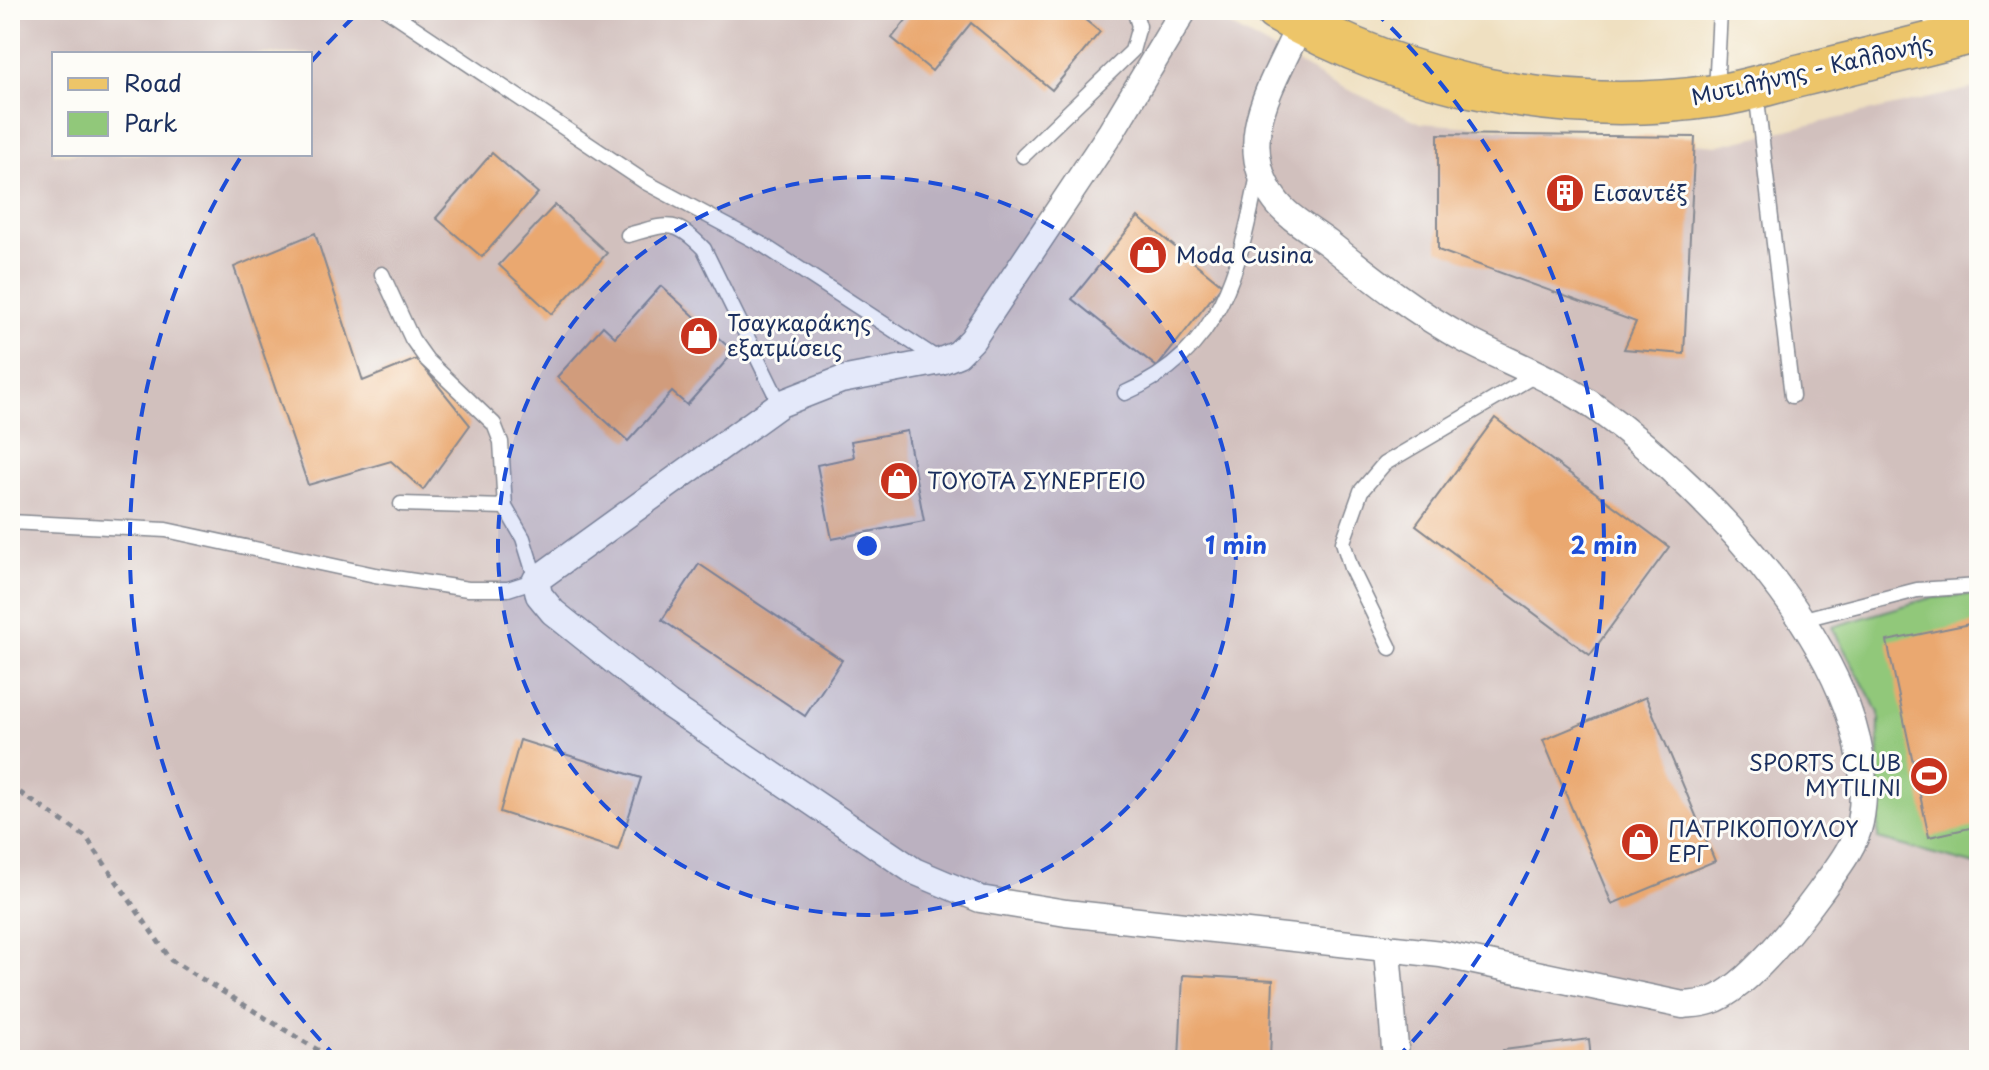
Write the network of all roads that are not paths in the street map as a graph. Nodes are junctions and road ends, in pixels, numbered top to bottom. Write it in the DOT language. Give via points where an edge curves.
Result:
graph roads {
  1 [pos="388,10"];
  2 [pos="1134,10"];
  3 [pos="1184,10"];
  4 [pos="1720,10"];
  5 [pos="1288,17"];
  6 [pos="1949,27"];
  7 [pos="1756,87"];
  8 [pos="1715,96"];
  9 [pos="1023,156"];
  10 [pos="1259,171"];
  11 [pos="628,235"];
  12 [pos="382,274"];
  13 [pos="941,361"];
  14 [pos="1537,374"];
  15 [pos="1125,393"];
  16 [pos="1792,396"];
  17 [pos="780,404"];
  18 [pos="401,504"];
  19 [pos="505,507"];
  20 [pos="10,522"];
  21 [pos="536,580"];
  22 [pos="1979,586"];
  23 [pos="1800,620"];
  24 [pos="1390,648"];
  25 [pos="1387,950"];
  26 [pos="1396,1060"];
  1 -- 13 [label="lane" via="645,182 763,245"];
  2 -- 9 [label="lane" via="1139,26 1132,51"];
  3 -- 13 [label="street" via="1111,132 972,340"];
  4 -- 8 [label="lane"];
  5 -- 8 [label="main road, Μυτιλήνης - Καλλονής" via="1360,52 1437,78 1529,98 1615,105"];
  5 -- 10 [label="street" via="1255,128"];
  6 -- 7 [label="main road, Μυτιλήνης - Καλλονής"];
  7 -- 8 [label="main road, Μυτιλήνης - Καλλονής"];
  7 -- 16 [label="lane"];
  10 -- 14 [label="street" via="1276,202 1398,298"];
  10 -- 15 [label="lane" via="1233,283 1180,360 1157,379"];
  11 -- 17 [label="lane" via="669,224 686,230 704,249"];
  12 -- 19 [label="lane" via="427,360 494,424 501,442"];
  13 -- 17 [label="street" via="841,380"];
  14 -- 23 [label="street" via="1597,409 1690,487 1735,533"];
  14 -- 24 [label="lane" via="1384,464 1361,491 1343,542"];
  17 -- 21 [label="street"];
  18 -- 19 [label="lane"];
  19 -- 21 [label="lane" via="523,538"];
  20 -- 21 [label="lane" via="166,530 375,575 468,589 508,589"];
  21 -- 25 [label="street" via="539,595 553,612 668,704 914,871 980,899 1037,909"];
  22 -- 23 [label="lane" via="1917,590"];
  23 -- 25 [label="street" via="1852,717 1862,750 1860,825 1808,908 1773,952 1739,981 1712,1001 1683,1005 1441,954"];
  25 -- 26 [label="street"];
}
